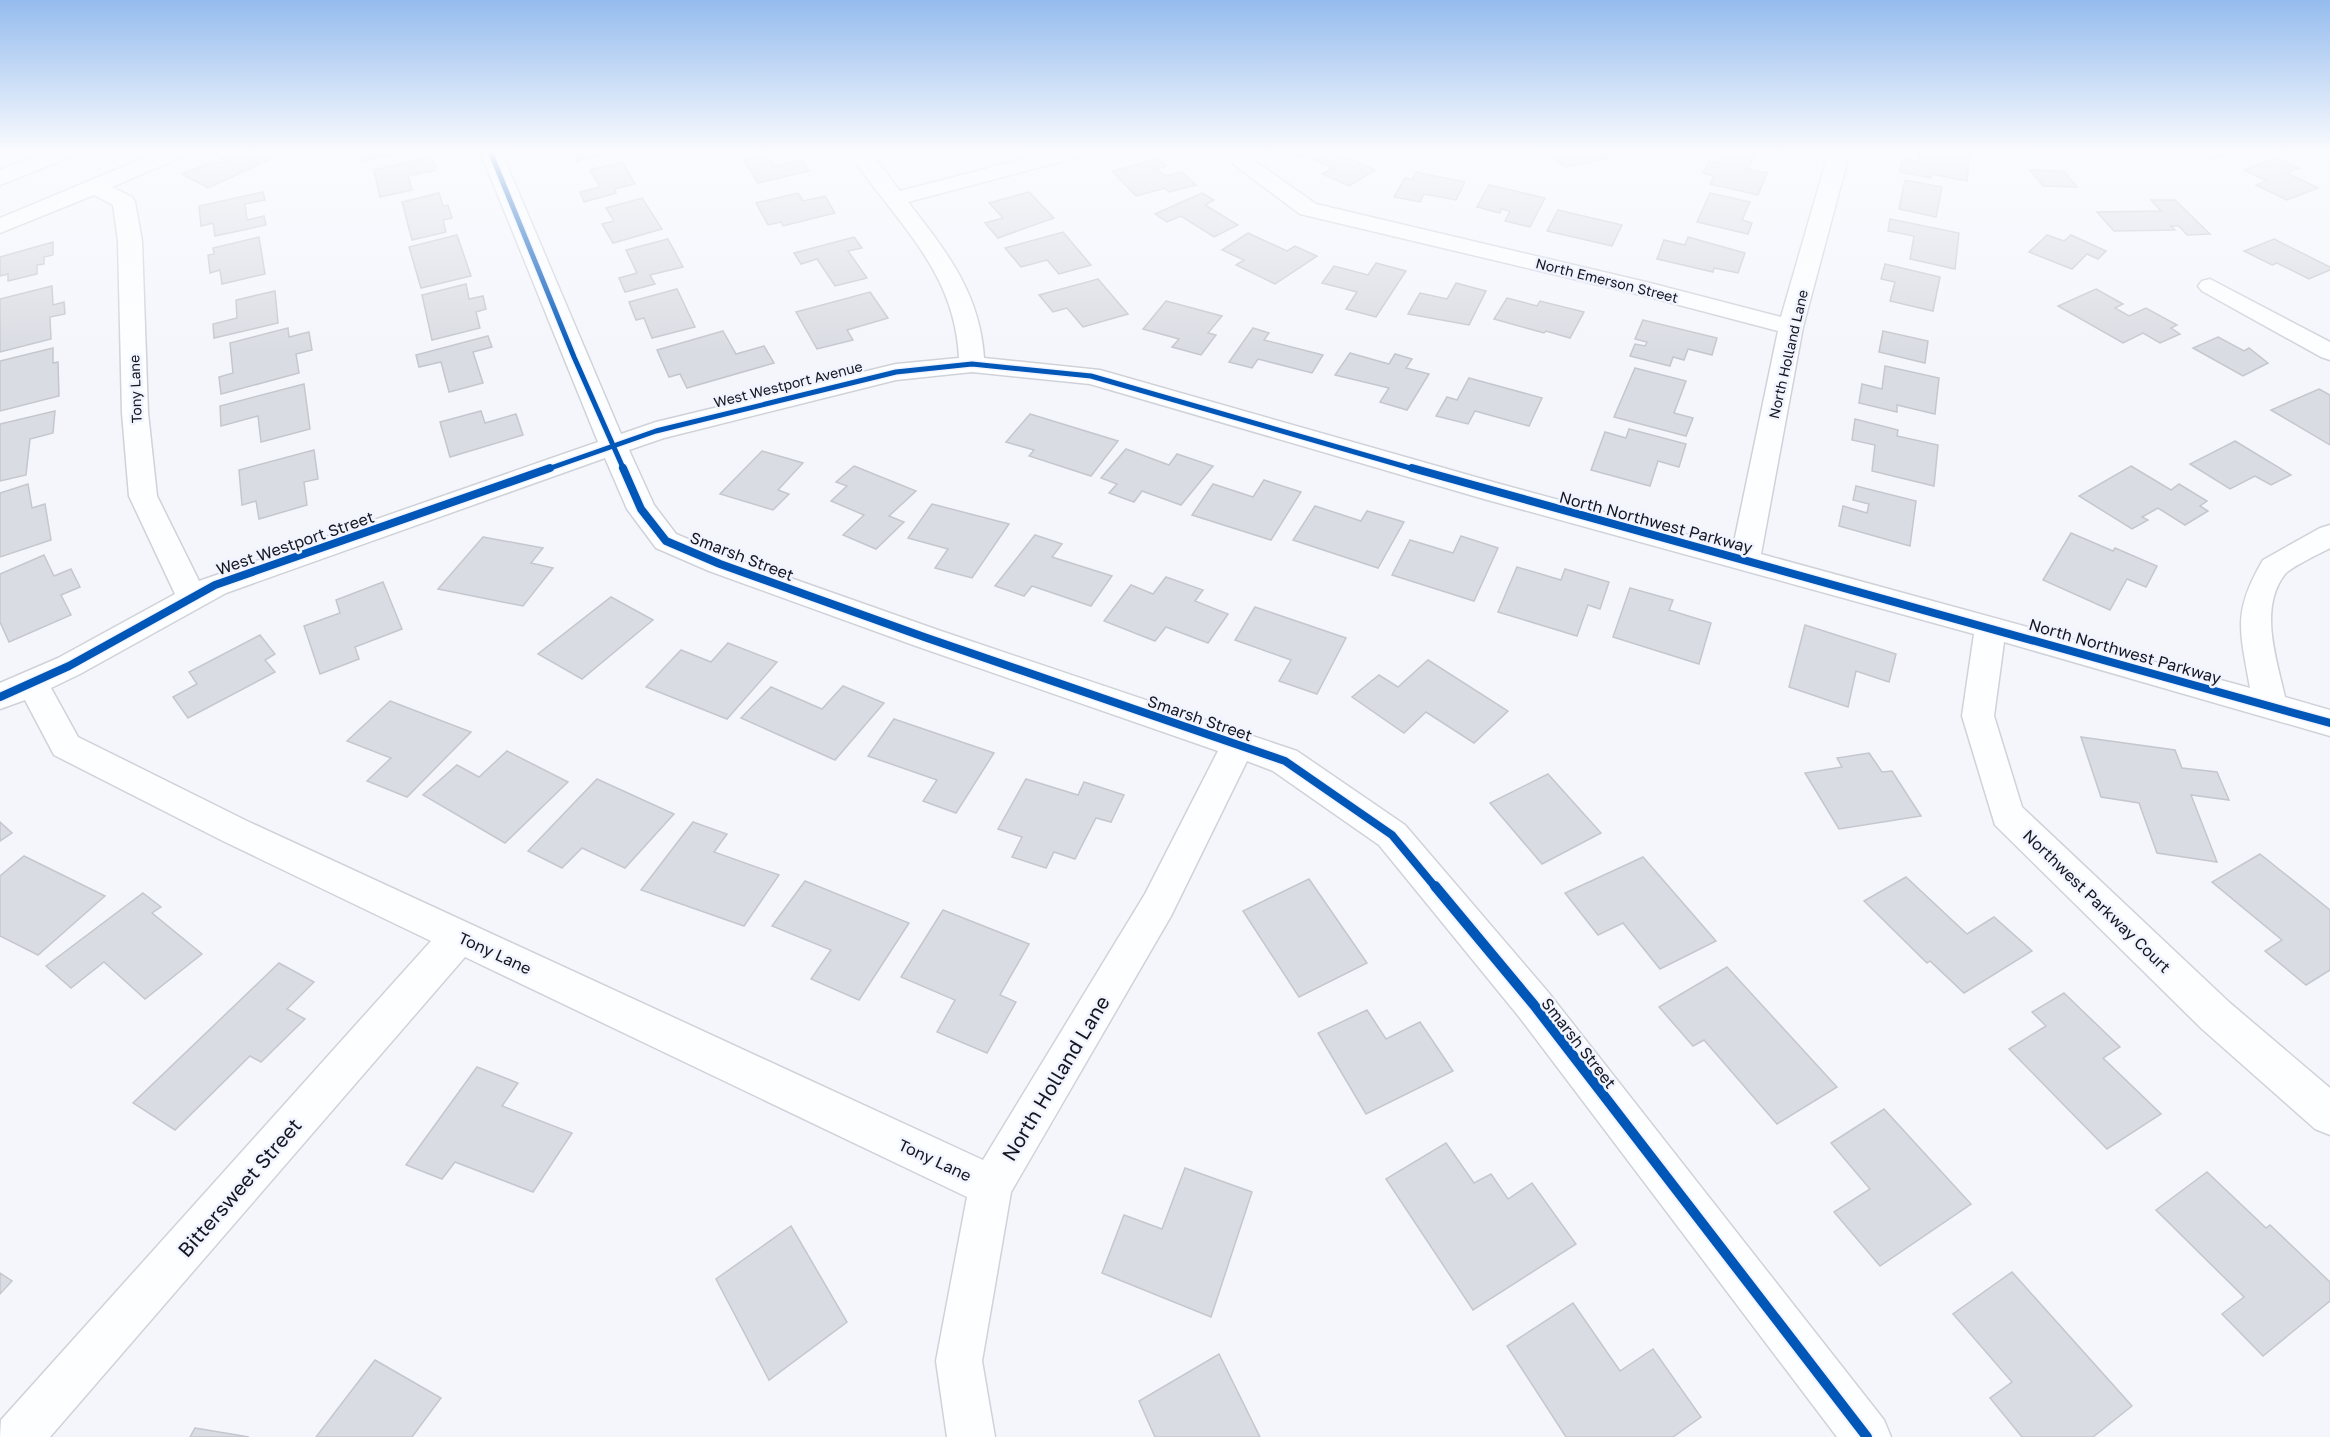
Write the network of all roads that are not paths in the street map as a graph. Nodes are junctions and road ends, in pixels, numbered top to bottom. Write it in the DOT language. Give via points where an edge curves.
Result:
graph roads {
  1 [pos="19,218"];
  2 [pos="126,218"];
  3 [pos="518,218"];
  4 [pos="909,218"];
  5 [pos="1346,218"];
  6 [pos="1821,218"];
  7 [pos="0,226"];
  8 [pos="2210,286"];
  9 [pos="1791,327"];
  10 [pos="2330,352"];
  11 [pos="972,364"];
  12 [pos="613,446"];
  13 [pos="2330,535"];
  14 [pos="1745,560"];
  15 [pos="192,598"];
  16 [pos="1991,627"];
  17 [pos="16,690"];
  18 [pos="2270,706"];
  19 [pos="2330,723"];
  20 [pos="1238,745"];
  21 [pos="460,936"];
  22 [pos="2330,1115"];
  23 [pos="991,1186"];
  24 [pos="18,1437"];
  25 [pos="971,1437"];
  26 [pos="1867,1437"];
  1 -- 7 [label="street"];
  2 -- 15 [label="street, Tony Lane" via="135,413 143,496"];
  3 -- 12 [label="street, Smarsh Street"];
  4 -- 11 [label="street" via="944,264 970,329"];
  5 -- 9 [label="street, North Emerson Street"];
  6 -- 9 [label="street, North Holland Lane"];
  8 -- 10 [label="street"];
  9 -- 14 [label="street, North Holland Lane"];
  11 -- 12 [label="street, West Westport Avenue" via="896,372 830,386"];
  11 -- 14 [label="street, North Northwest Parkway" via="1028,368 1112,382"];
  12 -- 15 [label="street, West Westport Street" via="214,585"];
  12 -- 20 [label="street, Smarsh Street" via="641,508 666,541 905,630"];
  13 -- 18 [label="street" via="2274,567 2257,603 2255,629"];
  14 -- 16 [label="street, North Northwest Parkway"];
  15 -- 17 [label="street, West Westport Street" via="69,666"];
  16 -- 18 [label="street, North Northwest Parkway"];
  16 -- 22 [label="street, Northwest Parkway Court" via="1978,716 2007,814 2216,1016"];
  17 -- 21 [label="street, Tony Lane" via="66,746 235,831"];
  18 -- 19 [label="street, North Northwest Parkway"];
  20 -- 23 [label="street, North Holland Lane" via="1158,905"];
  20 -- 26 [label="street, Smarsh Street" via="1285,761 1392,835 1534,1005"];
  21 -- 23 [label="street, Tony Lane"];
  21 -- 24 [label="street, Bittersweet Street"];
  23 -- 25 [label="street, North Holland Lane" via="959,1361"];
}
